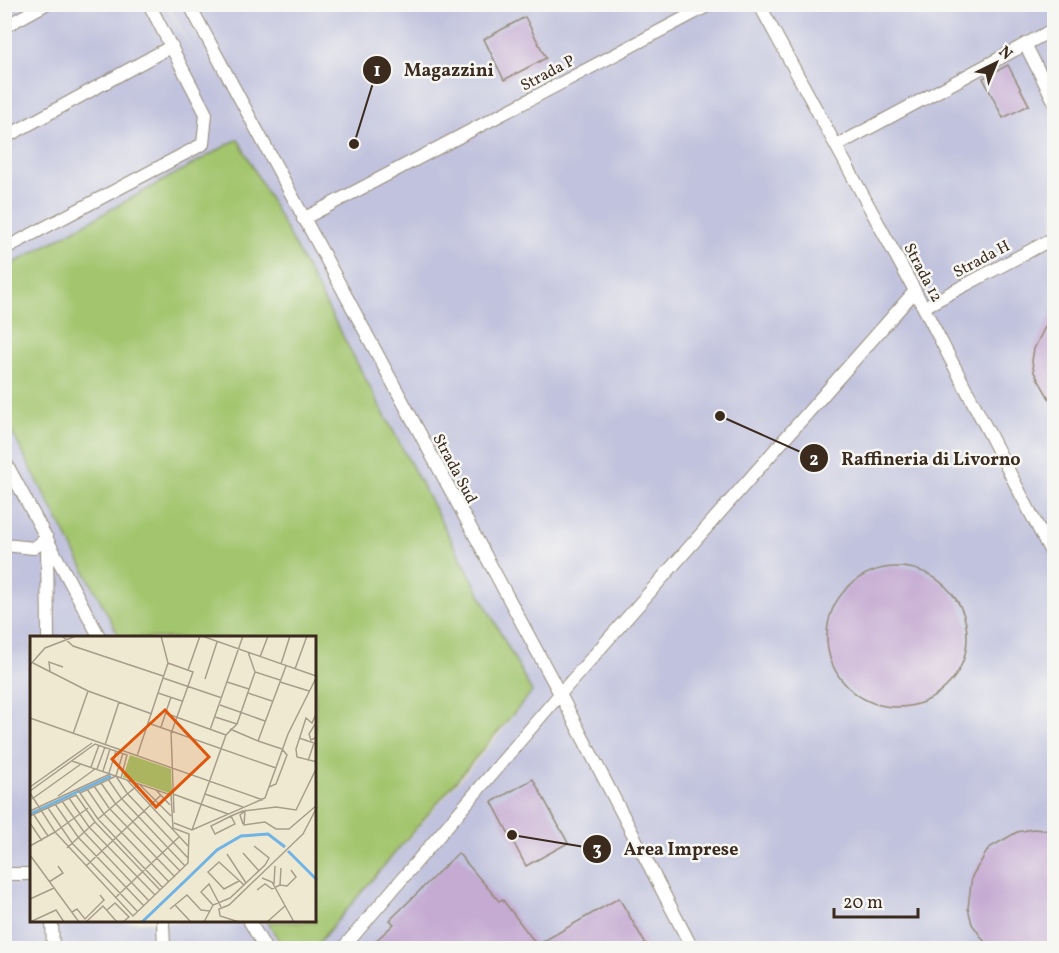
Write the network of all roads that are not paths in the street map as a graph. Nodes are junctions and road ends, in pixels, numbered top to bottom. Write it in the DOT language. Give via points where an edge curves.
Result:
graph roads {
  1 [pos="46,4"];
  2 [pos="149,4"];
  3 [pos="189,4"];
  4 [pos="711,4"];
  5 [pos="759,4"];
  6 [pos="4,27"];
  7 [pos="1054,29"];
  8 [pos="1025,45"];
  9 [pos="172,46"];
  10 [pos="1054,101"];
  11 [pos="4,138"];
  12 [pos="836,146"];
  13 [pos="303,219"];
  14 [pos="1054,238"];
  15 [pos="4,249"];
  16 [pos="915,291"];
  17 [pos="924,307"];
  18 [pos="4,459"];
  19 [pos="47,538"];
  20 [pos="4,545"];
  21 [pos="1054,558"];
  22 [pos="48,636"];
  23 [pos="99,636"];
  24 [pos="560,694"];
  25 [pos="4,874"];
  26 [pos="30,874"];
  27 [pos="52,923"];
  28 [pos="163,923"];
  29 [pos="251,923"];
  30 [pos="53,948"];
  31 [pos="164,948"];
  32 [pos="264,948"];
  33 [pos="343,948"];
  34 [pos="692,948"];
  1 -- 6 [label="lane"];
  2 -- 9 [label="lane"];
  3 -- 13 [label="lane, Strada Sud"];
  4 -- 13 [label="lane, Strada P"];
  5 -- 12 [label="lane, Strada 12"];
  7 -- 8 [label="lane"];
  8 -- 10 [label="lane"];
  8 -- 12 [label="lane"];
  9 -- 11 [label="lane"];
  9 -- 15 [label="lane" via="206,114 203,144"];
  12 -- 16 [label="lane, Strada 12"];
  13 -- 24 [label="lane, Strada Sud"];
  14 -- 17 [label="lane, Strada H"];
  16 -- 17 [label="lane, Strada 12"];
  16 -- 24 [label="lane"];
  17 -- 21 [label="lane, Strada 12"];
  18 -- 19 [label="lane"];
  19 -- 20 [label="lane" via="34,548"];
  19 -- 22 [label="lane"];
  19 -- 23 [label="lane"];
  24 -- 33 [label="lane"];
  24 -- 34 [label="lane, Strada Sud"];
  25 -- 26 [label="lane"];
  27 -- 30 [label="lane"];
  28 -- 31 [label="lane"];
  29 -- 32 [label="lane"];
}
